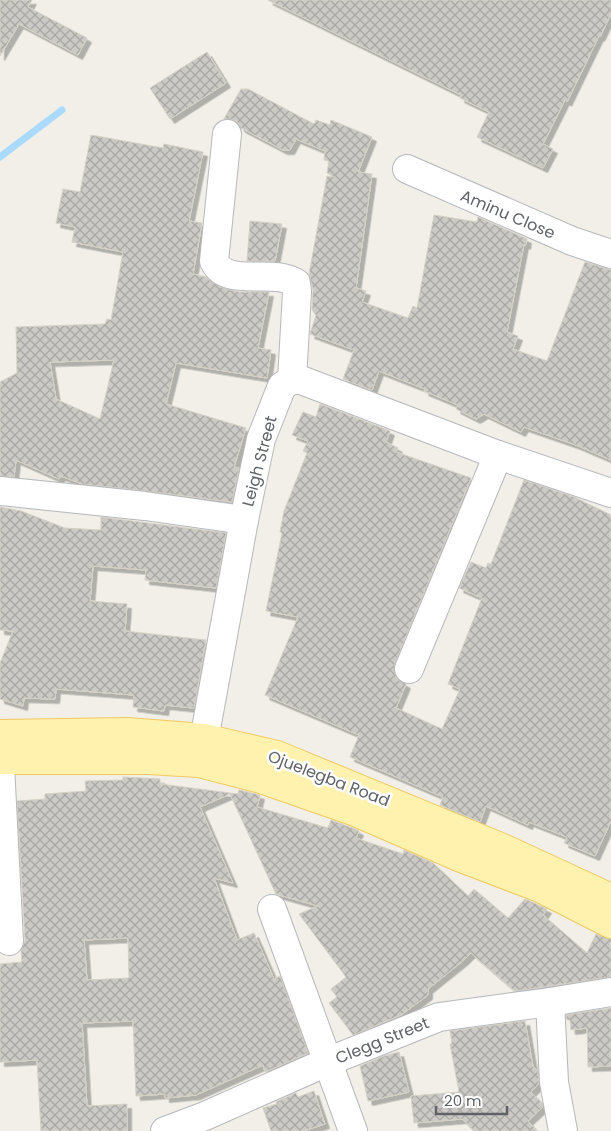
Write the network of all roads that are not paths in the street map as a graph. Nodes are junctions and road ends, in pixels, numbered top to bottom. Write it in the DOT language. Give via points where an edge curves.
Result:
graph roads {
  1 [pos="227,134"];
  2 [pos="408,169"];
  3 [pos="611,254"];
  4 [pos="292,380"];
  5 [pos="498,455"];
  6 [pos="0,491"];
  7 [pos="611,493"];
  8 [pos="244,520"];
  9 [pos="410,669"];
  10 [pos="0,734"];
  11 [pos="202,750"];
  12 [pos="0,760"];
  13 [pos="0,765"];
  14 [pos="611,902"];
  15 [pos="272,909"];
  16 [pos="9,941"];
  17 [pos="611,992"];
  18 [pos="550,1002"];
  19 [pos="327,1062"];
  20 [pos="165,1131"];
  21 [pos="353,1131"];
  22 [pos="563,1131"];
  1 -- 4 [label="street" via="214,262 229,276 287,277 296,283"];
  2 -- 3 [label="street, Aminu Close" via="572,241"];
  4 -- 5 [label="street" via="334,391"];
  4 -- 8 [label="street, Leigh Street" via="282,386 261,439"];
  5 -- 7 [label="street"];
  5 -- 9 [label="street"];
  6 -- 8 [label="street"];
  8 -- 11 [label="street, Leigh Street"];
  10 -- 11 [label="main road, Ojuelegba Road" via="127,732"];
  11 -- 12 [label="main road, Ojuelegba Road" via="102,759"];
  11 -- 14 [label="main road, Ojuelegba Road" via="277,755 503,848"];
  13 -- 16 [label="street"];
  15 -- 19 [label="street"];
  17 -- 18 [label="street, Clegg Street"];
  18 -- 19 [label="street, Clegg Street" via="439,1016"];
  18 -- 22 [label="street" via="554,1082"];
  19 -- 20 [label="street, Clegg Street"];
  19 -- 21 [label="street"];
}
